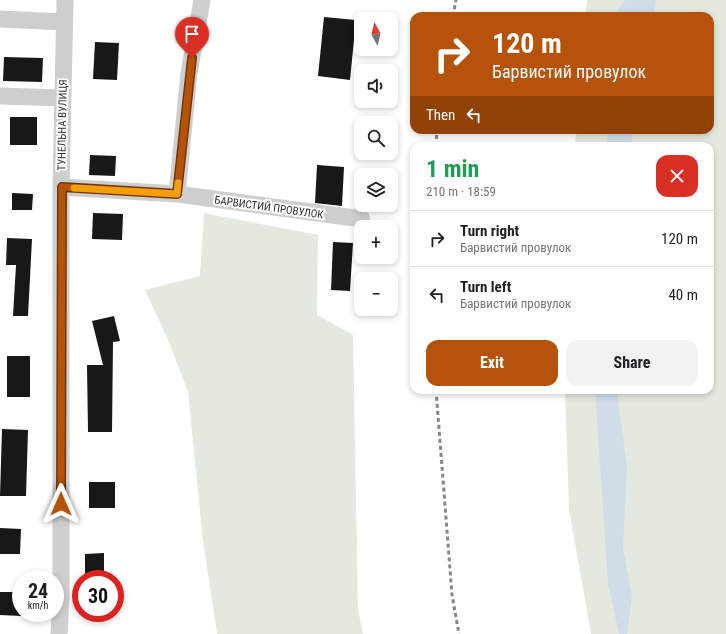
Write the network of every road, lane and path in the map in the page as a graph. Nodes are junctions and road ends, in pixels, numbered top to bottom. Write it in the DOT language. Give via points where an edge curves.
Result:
graph roads {
  1 [pos="65,0"];
  2 [pos="202,0"];
  3 [pos="0,20"];
  4 [pos="64,22"];
  5 [pos="0,96"];
  6 [pos="62,98"];
  7 [pos="62,187"];
  8 [pos="177,194"];
  9 [pos="362,219"];
  10 [pos="59,634"];
  1 -- 4 [label="street, ТУНЕЛЬНА ВУЛИЦЯ"];
  2 -- 8 [label="street" via="189,73"];
  3 -- 4 [label="street"];
  4 -- 6 [label="street, ТУНЕЛЬНА ВУЛИЦЯ"];
  5 -- 6 [label="street"];
  6 -- 7 [label="street, ТУНЕЛЬНА ВУЛИЦЯ"];
  7 -- 8 [label="street, БАРВИСТИЙ ПРОВУЛОК"];
  7 -- 10 [label="street, ТУНЕЛЬНА ВУЛИЦЯ"];
  8 -- 9 [label="street, БАРВИСТИЙ ПРОВУЛОК"];
}
